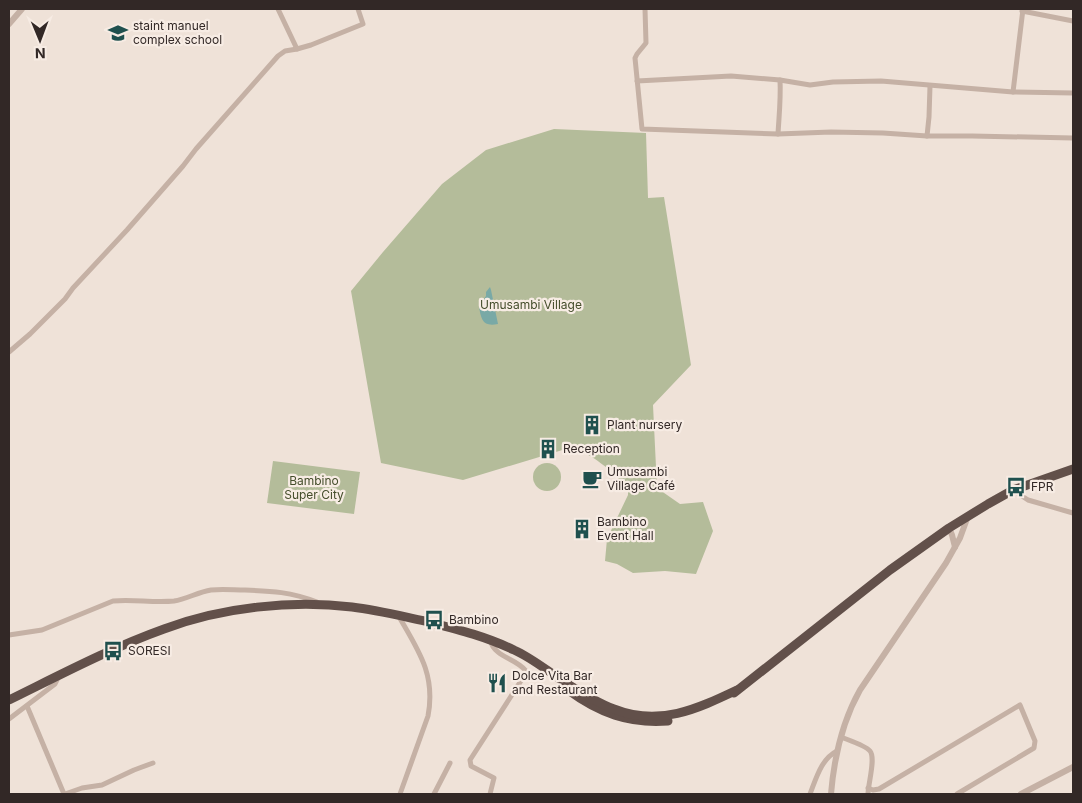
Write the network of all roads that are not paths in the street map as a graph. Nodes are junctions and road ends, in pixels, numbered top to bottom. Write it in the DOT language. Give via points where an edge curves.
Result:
graph roads {
  1 [pos="22,9"];
  2 [pos="278,9"];
  3 [pos="358,9"];
  4 [pos="646,9"];
  5 [pos="1022,10"];
  6 [pos="1073,21"];
  7 [pos="9,24"];
  8 [pos="296,49"];
  9 [pos="780,80"];
  10 [pos="636,81"];
  11 [pos="930,86"];
  12 [pos="1013,92"];
  13 [pos="1073,93"];
  14 [pos="778,134"];
  15 [pos="927,136"];
  16 [pos="1073,138"];
  17 [pos="9,352"];
  18 [pos="1073,469"];
  19 [pos="1013,490"];
  20 [pos="1073,513"];
  21 [pos="968,516"];
  22 [pos="948,528"];
  23 [pos="955,547"];
  24 [pos="324,605"];
  25 [pos="398,615"];
  26 [pos="9,635"];
  27 [pos="490,640"];
  28 [pos="59,676"];
  29 [pos="9,700"];
  30 [pos="27,706"];
  31 [pos="9,718"];
  32 [pos="841,737"];
  33 [pos="837,751"];
  34 [pos="153,763"];
  35 [pos="450,763"];
  36 [pos="1073,766"];
  37 [pos="868,791"];
  38 [pos="65,794"];
  39 [pos="400,794"];
  40 [pos="434,794"];
  41 [pos="490,794"];
  42 [pos="810,794"];
  43 [pos="831,794"];
  44 [pos="957,794"];
  45 [pos="1021,794"];
  1 -- 7 [label="street"];
  2 -- 8 [label="street"];
  3 -- 8 [label="street" via="363,24"];
  4 -- 10 [label="street" via="646,43 635,56"];
  5 -- 6 [label="street"];
  5 -- 12 [label="street"];
  8 -- 17 [label="street" via="278,56 65,299"];
  9 -- 10 [label="street" via="731,76"];
  9 -- 11 [label="street" via="810,85 881,81"];
  9 -- 14 [label="street"];
  10 -- 14 [label="street" via="642,129"];
  11 -- 12 [label="street"];
  11 -- 15 [label="street"];
  12 -- 13 [label="street"];
  14 -- 15 [label="street" via="831,132"];
  15 -- 16 [label="street"];
  18 -- 19 [label="highway"];
  19 -- 20 [label="street" via="1028,500"];
  19 -- 21 [label="highway"];
  21 -- 22 [label="highway"];
  21 -- 23 [label="street"];
  22 -- 23 [label="street"];
  22 -- 27 [label="highway" via="723,702 684,718 639,721 594,707 568,690 544,668 517,651"];
  23 -- 32 [label="street" via="860,690"];
  24 -- 25 [label="highway"];
  24 -- 26 [label="street" via="277,591 211,590 176,600 112,601 42,630"];
  24 -- 28 [label="highway" via="291,604 240,609 190,620 110,651"];
  25 -- 27 [label="highway"];
  25 -- 39 [label="street" via="424,663 430,690 428,716"];
  27 -- 41 [label="street" via="498,652 526,671 470,760 472,766 494,778"];
  28 -- 29 [label="highway"];
  28 -- 30 [label="street" via="55,684"];
  30 -- 31 [label="street"];
  30 -- 38 [label="street"];
  32 -- 33 [label="street"];
  32 -- 37 [label="street" via="871,753"];
  33 -- 42 [label="street" via="823,764"];
  33 -- 43 [label="street"];
  34 -- 38 [label="street" via="102,785"];
  35 -- 40 [label="street"];
  36 -- 45 [label="street"];
  37 -- 44 [label="street" via="879,789 1020,705 1035,741 1034,748"];
}
